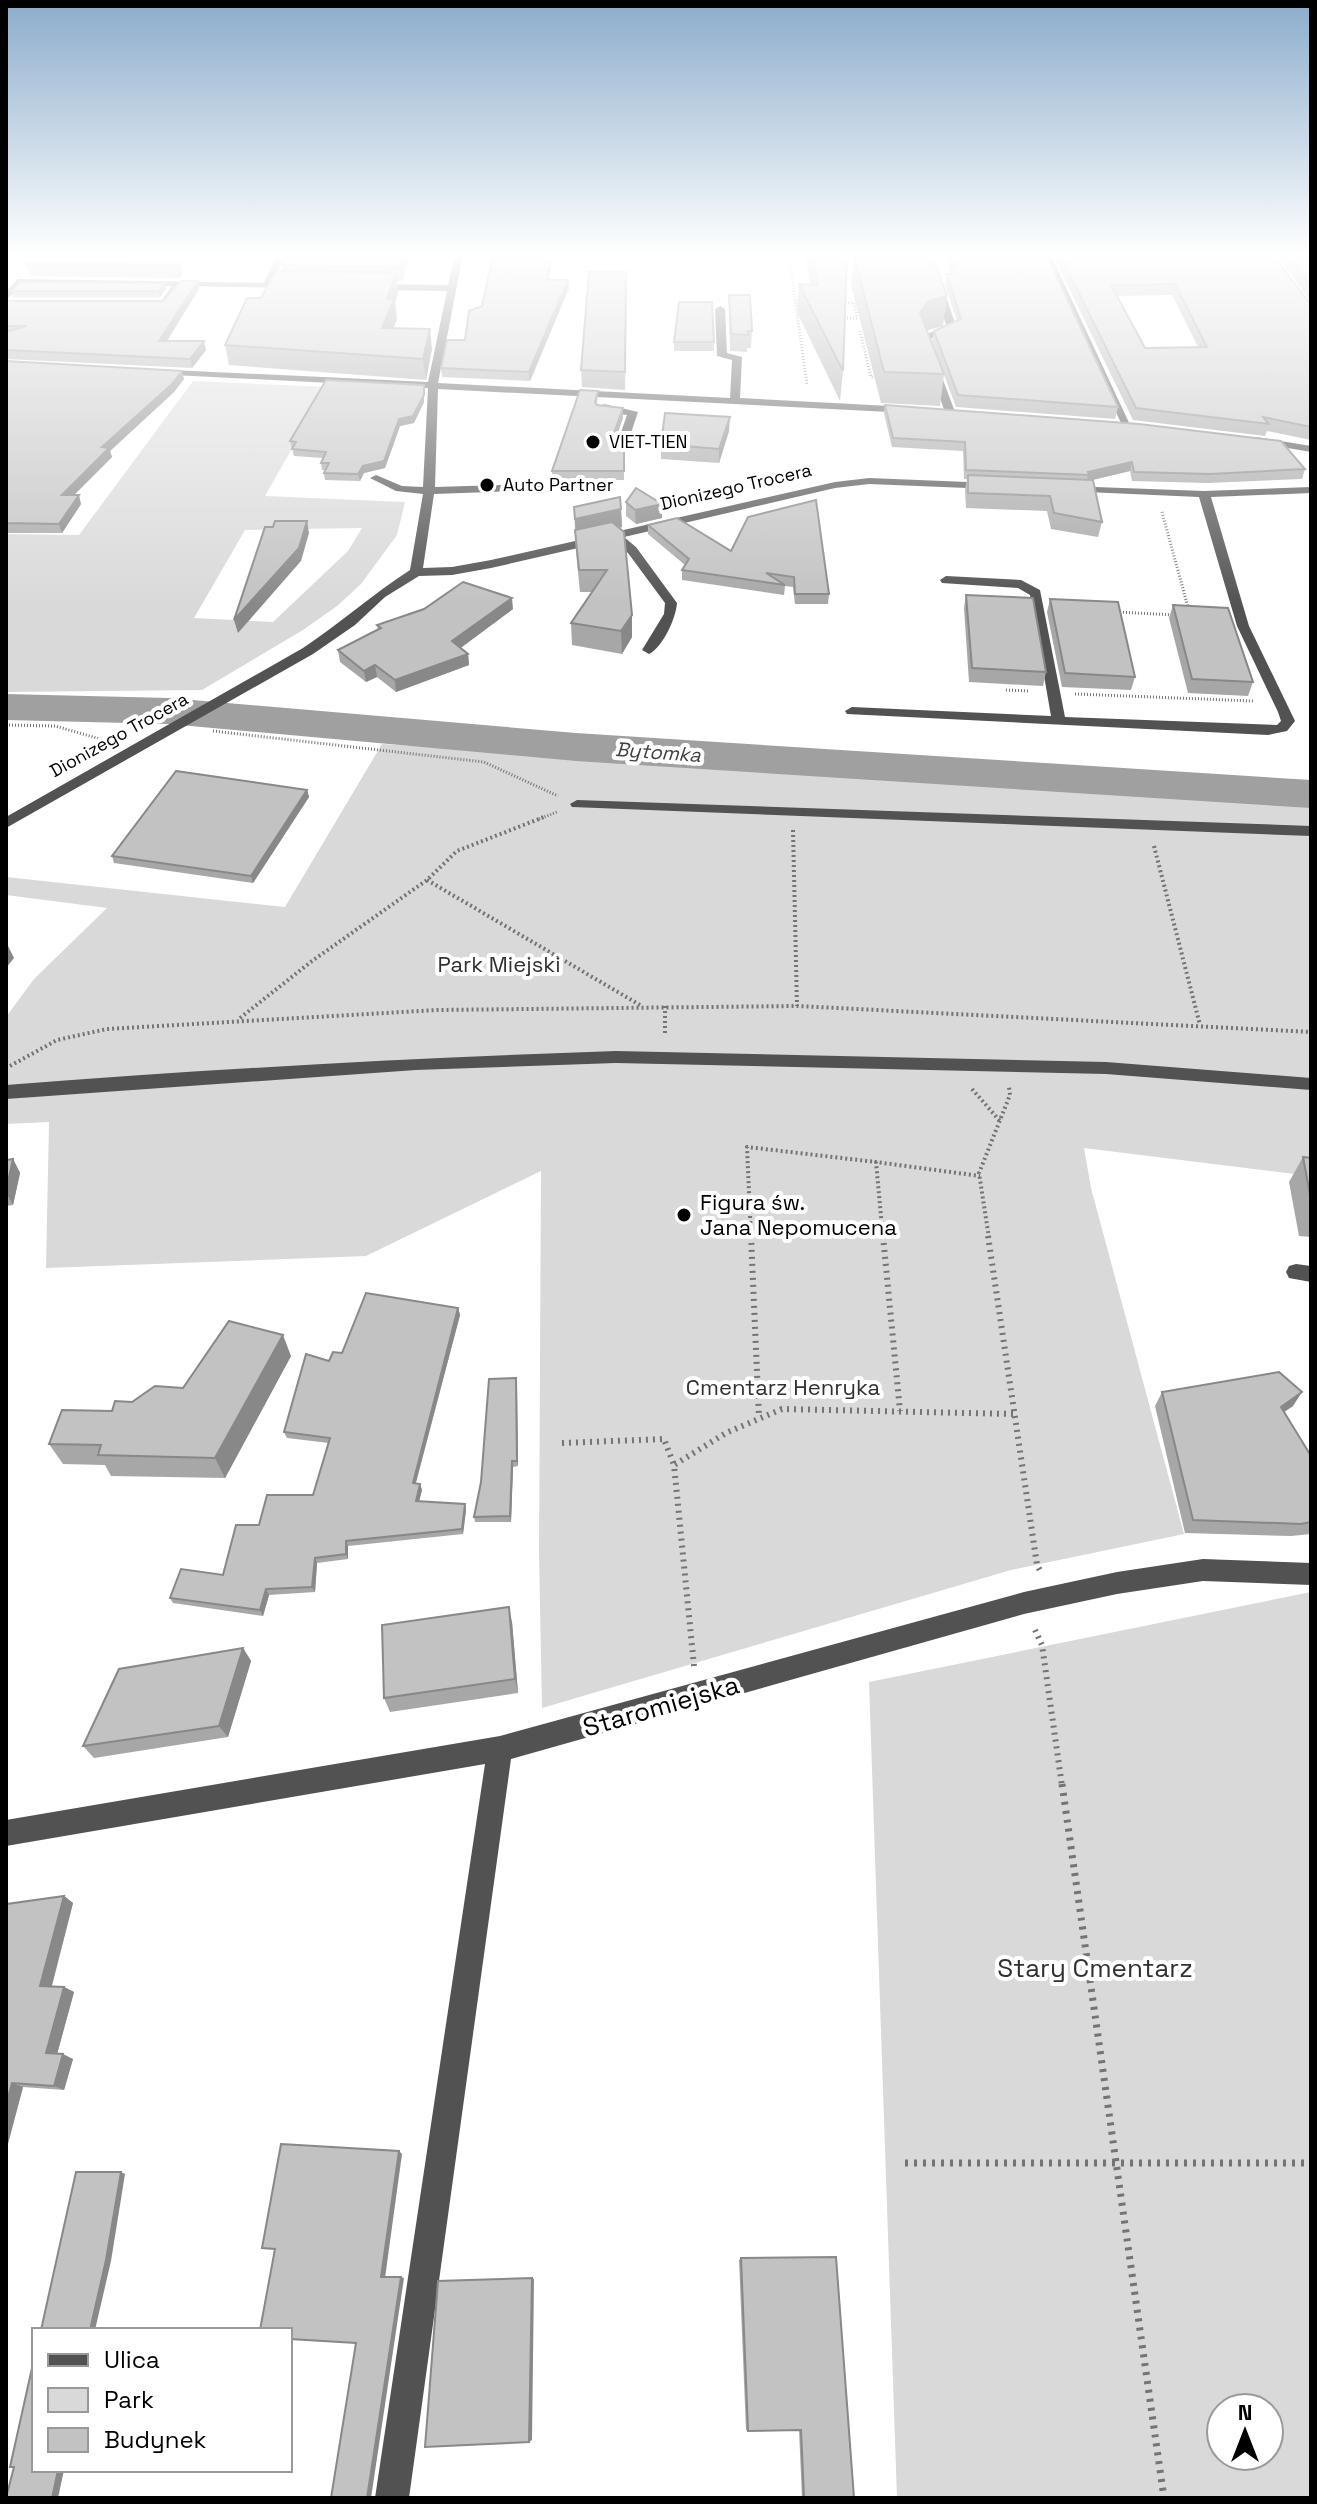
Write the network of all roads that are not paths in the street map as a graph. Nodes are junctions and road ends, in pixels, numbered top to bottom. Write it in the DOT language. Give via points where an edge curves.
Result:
graph roads {
  1 [pos="173,372"];
  2 [pos="435,372"];
  3 [pos="736,372"];
  4 [pos="935,372"];
  5 [pos="1106,372"];
  6 [pos="432,385"];
  7 [pos="609,394"];
  8 [pos="735,400"];
  9 [pos="919,410"];
  10 [pos="934,411"];
  11 [pos="950,412"];
  12 [pos="964,413"];
  13 [pos="1112,424"];
  14 [pos="1246,438"];
  15 [pos="1311,449"];
  16 [pos="619,455"];
  17 [pos="465,472"];
  18 [pos="376,478"];
  19 [pos="606,485"];
  20 [pos="1000,486"];
  21 [pos="1061,489"];
  22 [pos="1311,490"];
  23 [pos="430,491"];
  24 [pos="466,491"];
  25 [pos="1204,494"];
  26 [pos="615,535"];
  27 [pos="416,572"];
  28 [pos="946,580"];
  29 [pos="649,650"];
  30 [pos="852,711"];
  31 [pos="1059,721"];
  32 [pos="577,804"];
  33 [pos="6,823"];
  34 [pos="1311,831"];
  35 [pos="1311,1084"];
  36 [pos="6,1092"];
  37 [pos="1311,1574"];
  38 [pos="500,1749"];
  39 [pos="6,1833"];
  40 [pos="392,2498"];
  1 -- 6 [label="street"];
  2 -- 6 [label="street"];
  3 -- 8 [label="street"];
  4 -- 11 [label="street"];
  5 -- 13 [label="street" via="1133,425"];
  6 -- 7 [label="street"];
  6 -- 23 [label="street"];
  7 -- 8 [label="street"];
  7 -- 16 [label="street" via="602,410 633,412"];
  8 -- 9 [label="street"];
  10 -- 11 [label="street"];
  11 -- 12 [label="street"];
  14 -- 15 [label="street"];
  17 -- 24 [label="street"];
  18 -- 23 [label="street" via="400,489"];
  19 -- 24 [label="street"];
  20 -- 26 [label="street, Dionizego Trocera" via="882,481 835,485"];
  21 -- 25 [label="street"];
  22 -- 25 [label="street"];
  23 -- 24 [label="street"];
  23 -- 27 [label="street"];
  25 -- 31 [label="street" via="1240,618 1288,721 1268,731"];
  26 -- 27 [label="street, Dionizego Trocera" via="462,569"];
  26 -- 29 [label="street" via="671,603"];
  27 -- 33 [label="street, Dionizego Trocera" via="318,644"];
  28 -- 31 [label="street" via="1021,584 1036,593"];
  30 -- 31 [label="street"];
  32 -- 34 [label="street"];
  35 -- 36 [label="street" via="1106,1068 616,1057 416,1064"];
  37 -- 38 [label="street, Staromiejska" via="1203,1570 1053,1596"];
  38 -- 39 [label="street, Staromiejska"];
  38 -- 40 [label="street"];
}
